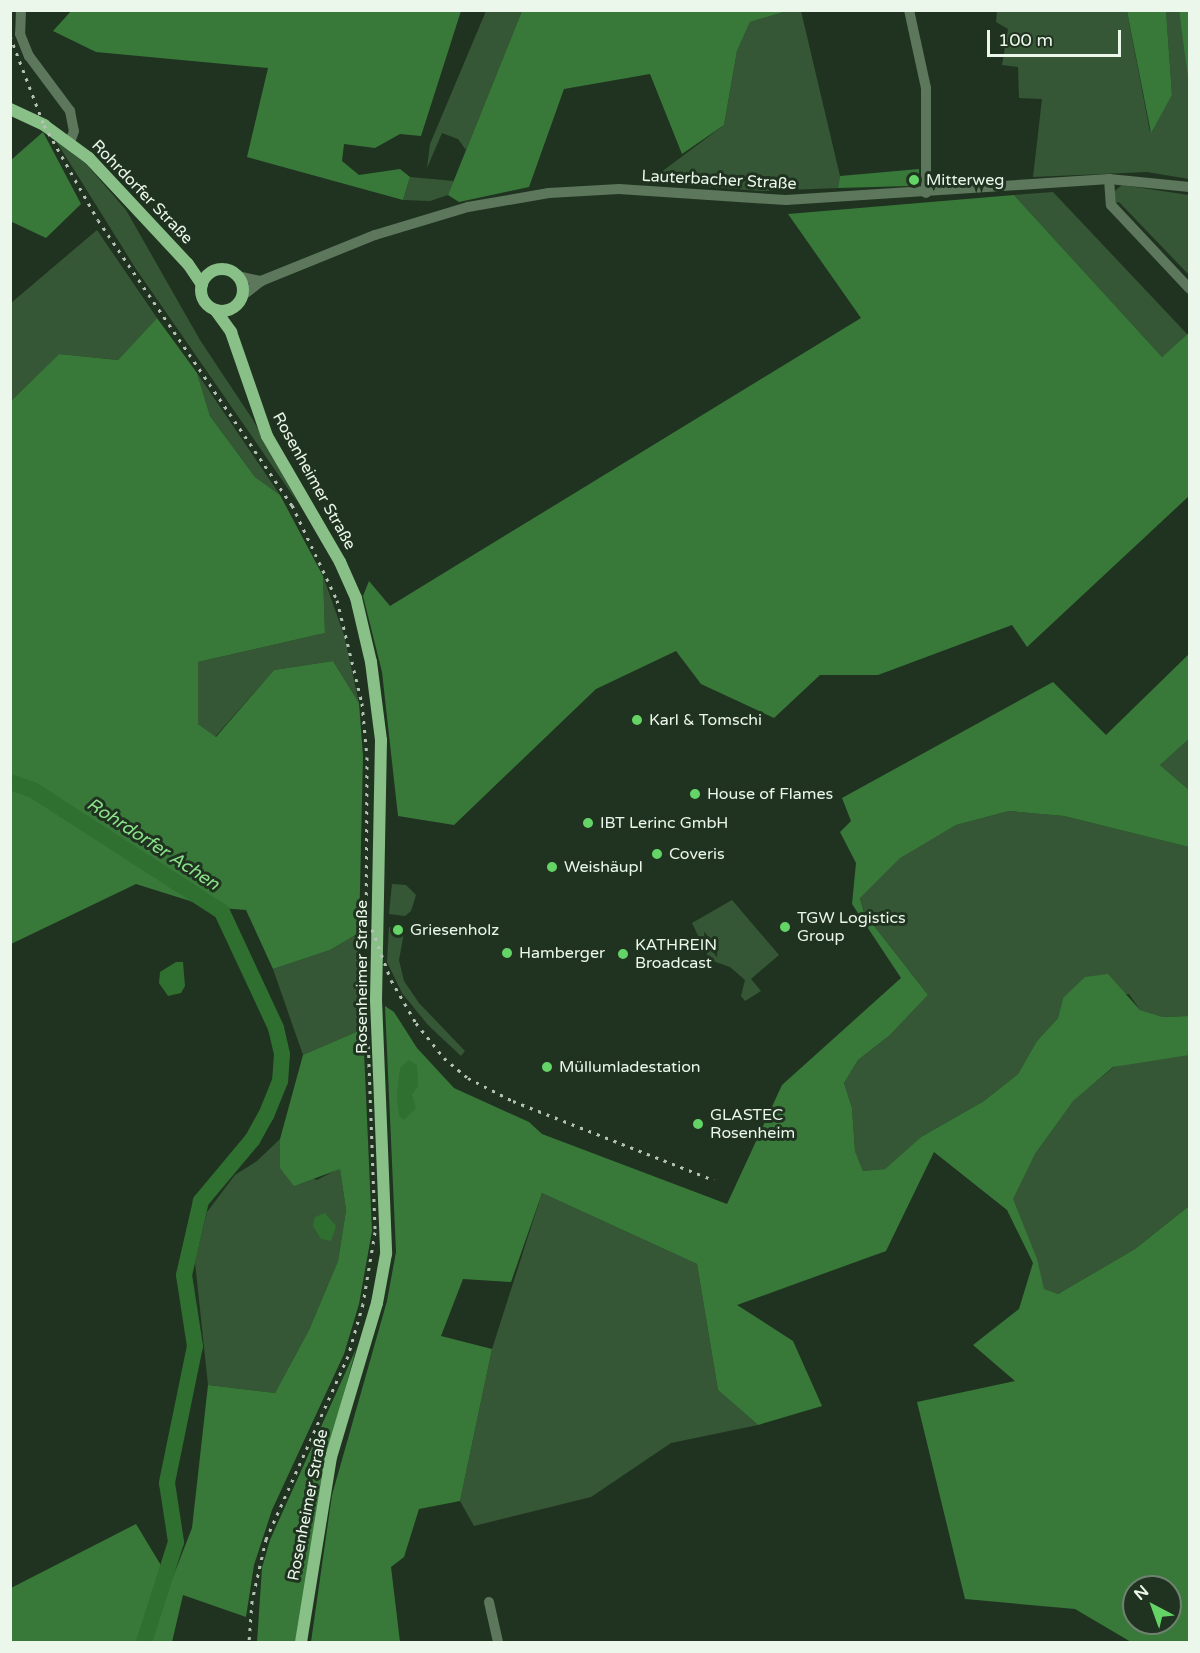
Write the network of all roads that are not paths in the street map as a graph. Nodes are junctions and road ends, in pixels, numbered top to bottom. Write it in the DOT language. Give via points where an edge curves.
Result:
graph roads {
  1 [pos="21,10"];
  2 [pos="909,10"];
  3 [pos="10,109"];
  4 [pos="70,142"];
  5 [pos="1109,179"];
  6 [pos="1190,187"];
  7 [pos="926,193"];
  8 [pos="188,264"];
  9 [pos="212,272"];
  10 [pos="237,276"];
  11 [pos="261,281"];
  12 [pos="202,285"];
  13 [pos="1190,289"];
  14 [pos="242,296"];
  15 [pos="234,308"];
  16 [pos="216,310"];
  17 [pos="231,332"];
  18 [pos="489,1602"];
  19 [pos="301,1642"];
  20 [pos="498,1642"];
  1 -- 4 [label="street" via="20,34 29,56 70,111 74,131"];
  2 -- 7 [label="street" via="927,88"];
  3 -- 4 [label="main road, Rohrdorfer Straße"];
  4 -- 8 [label="main road, Rohrdorfer Straße" via="104,172"];
  5 -- 6 [label="street, Lauterbacher Straße"];
  5 -- 7 [label="street, Lauterbacher Straße"];
  5 -- 13 [label="street" via="1111,205"];
  7 -- 11 [label="street, Lauterbacher Straße" via="786,200 619,189 549,193 427,218"];
  8 -- 9 [label="main road, Rohrdorfer Straße"];
  8 -- 12 [label="main road, Rohrdorfer Straße"];
  9 -- 10 [label="main road" via="228,270"];
  9 -- 12 [label="main road"];
  10 -- 11 [label="street"];
  10 -- 14 [label="main road"];
  11 -- 14 [label="street, Lauterbacher Straße"];
  12 -- 16 [label="main road" via="204,301"];
  14 -- 15 [label="main road"];
  15 -- 16 [label="main road"];
  15 -- 17 [label="main road, Rosenheimer Straße"];
  16 -- 17 [label="main road, Rosenheimer Straße"];
  17 -- 19 [label="main road, Rosenheimer Straße" via="267,436 340,562 356,598 371,662 381,740 376,1000 386,1254 377,1303 331,1457"];
  18 -- 20 [label="street"];
}
